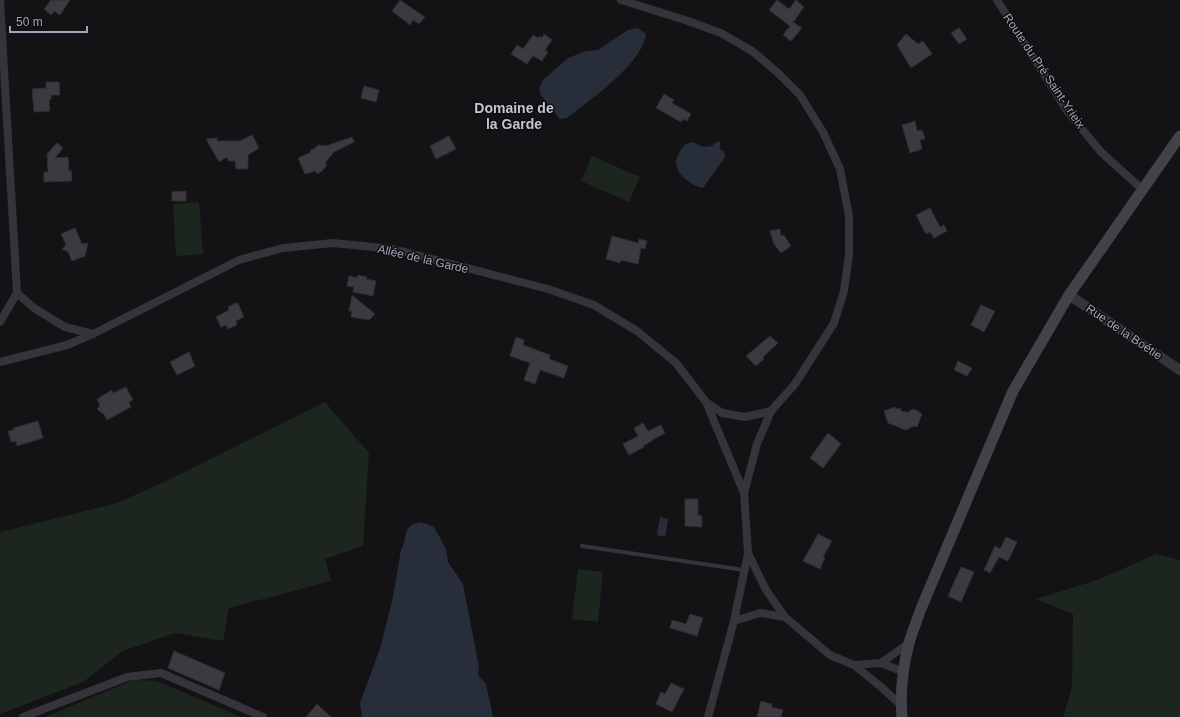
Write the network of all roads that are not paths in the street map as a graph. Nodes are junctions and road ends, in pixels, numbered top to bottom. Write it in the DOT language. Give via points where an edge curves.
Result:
graph roads {
  1 [pos="0,0"];
  2 [pos="621,0"];
  3 [pos="997,0"];
  4 [pos="1180,136"];
  5 [pos="1144,190"];
  6 [pos="16,293"];
  7 [pos="1069,295"];
  8 [pos="0,322"];
  9 [pos="93,334"];
  10 [pos="0,362"];
  11 [pos="1180,370"];
  12 [pos="706,402"];
  13 [pos="771,411"];
  14 [pos="744,493"];
  15 [pos="582,546"];
  16 [pos="748,553"];
  17 [pos="744,570"];
  18 [pos="785,617"];
  19 [pos="734,621"];
  20 [pos="909,643"];
  21 [pos="881,663"];
  22 [pos="854,665"];
  23 [pos="904,672"];
  24 [pos="901,705"];
  25 [pos="23,717"];
  26 [pos="263,717"];
  27 [pos="708,717"];
  28 [pos="902,717"];
  1 -- 6 [label="street"];
  2 -- 13 [label="street, Allée de la Garde" via="688,20 720,33 752,51 800,95 823,132 840,169 849,216 849,255 844,291 834,323 795,384"];
  3 -- 5 [label="street, Route du Pré Saint-Yrieix" via="1068,112 1101,152"];
  4 -- 5 [label="main road"];
  5 -- 7 [label="main road"];
  6 -- 8 [label="street"];
  6 -- 9 [label="street" via="34,308 65,327"];
  7 -- 11 [label="street, Rue de la Boétie"];
  7 -- 20 [label="main road" via="1013,391 920,611"];
  9 -- 10 [label="street, Allée de la Garde" via="67,346"];
  9 -- 12 [label="street, Allée de la Garde" via="239,260 283,248 332,243 393,250 548,289 594,305 637,331 676,363"];
  12 -- 13 [label="street, Allée de la Garde" via="722,413 746,417"];
  12 -- 14 [label="street, Allée de la Garde"];
  13 -- 14 [label="street, Allée de la Garde" via="756,444"];
  14 -- 16 [label="street, Allée de la Garde"];
  15 -- 17 [label="lane"];
  16 -- 17 [label="street"];
  16 -- 18 [label="street, Allée de la Garde" via="766,590"];
  17 -- 19 [label="street"];
  18 -- 19 [label="street" via="760,612"];
  18 -- 22 [label="street, Allée de la Garde" via="830,656"];
  19 -- 27 [label="street"];
  20 -- 21 [label="street"];
  20 -- 23 [label="main road"];
  21 -- 22 [label="street, Allée de la Garde"];
  21 -- 23 [label="street, Allée de la Garde"];
  22 -- 24 [label="street, Allée de la Garde"];
  23 -- 24 [label="main road"];
  24 -- 28 [label="main road"];
  25 -- 26 [label="street" via="127,677 161,673"];
}
